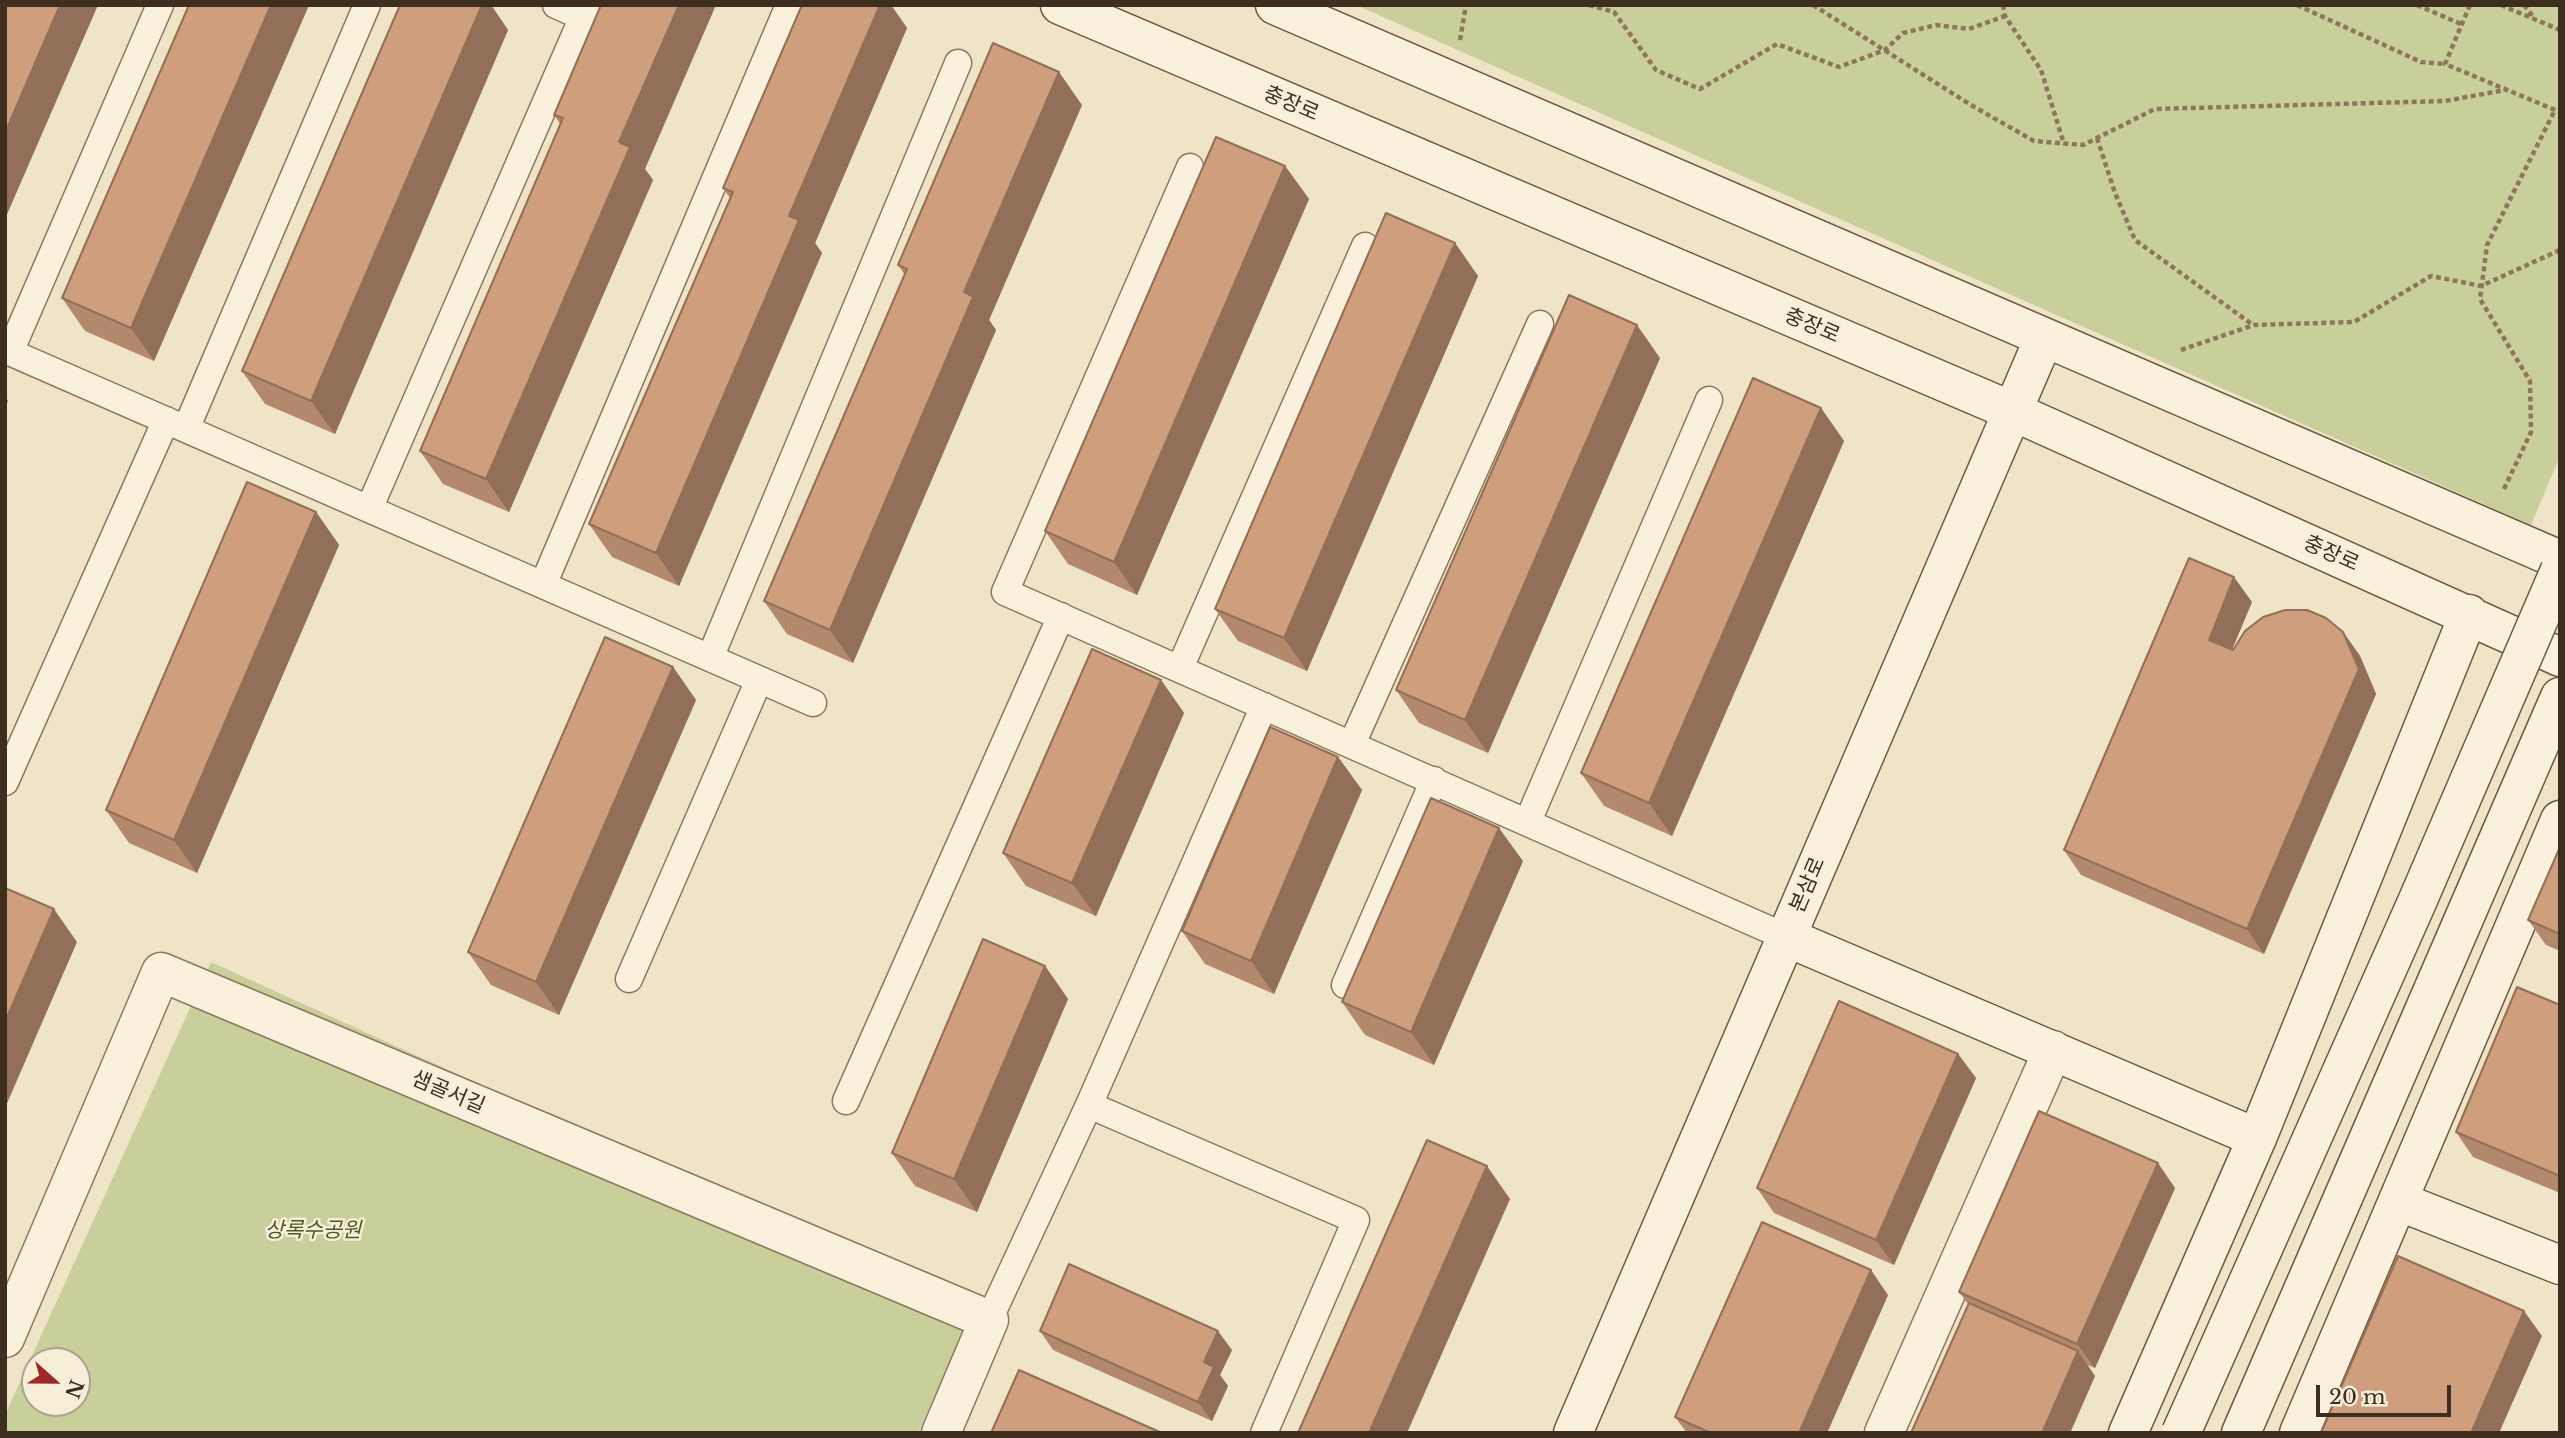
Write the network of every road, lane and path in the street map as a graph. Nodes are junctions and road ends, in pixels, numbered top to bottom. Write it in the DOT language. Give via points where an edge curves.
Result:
graph roads {
  1 [pos="160,5"];
  2 [pos="367,5"];
  3 [pos="556,5"];
  4 [pos="789,5"];
  5 [pos="1060,5"];
  6 [pos="1275,5"];
  7 [pos="1589,5"];
  8 [pos="1813,5"];
  9 [pos="2003,5"];
  10 [pos="2297,5"];
  11 [pos="2417,5"];
  12 [pos="2470,5"];
  13 [pos="2501,5"];
  14 [pos="2524,5"];
  15 [pos="585,11"];
  16 [pos="2005,16"];
  17 [pos="2535,19"];
  18 [pos="2462,24"];
  19 [pos="2560,30"];
  20 [pos="1885,50"];
  21 [pos="958,63"];
  22 [pos="2445,64"];
  23 [pos="2505,90"];
  24 [pos="2557,111"];
  25 [pos="2096,138"];
  26 [pos="2064,144"];
  27 [pos="1190,167"];
  28 [pos="1365,246"];
  29 [pos="2560,250"];
  30 [pos="2481,286"];
  31 [pos="1540,324"];
  32 [pos="2253,325"];
  33 [pos="2044,338"];
  34 [pos="8,351"];
  35 [pos="2147,382"];
  36 [pos="1709,400"];
  37 [pos="2012,411"];
  38 [pos="176,424"];
  39 [pos="369,509"];
  40 [pos="2485,527"];
  41 [pos="2560,560"];
  42 [pos="2560,569"];
  43 [pos="543,585"];
  44 [pos="2469,614"];
  45 [pos="1061,616"];
  46 [pos="2560,657"];
  47 [pos="710,658"];
  48 [pos="1180,668"];
  49 [pos="759,680"];
  50 [pos="2560,697"];
  51 [pos="813,703"];
  52 [pos="1264,706"];
  53 [pos="1352,744"];
  54 [pos="1434,780"];
  55 [pos="5,782"];
  56 [pos="2560,820"];
  57 [pos="1528,821"];
  58 [pos="1786,937"];
  59 [pos="629,979"];
  60 [pos="1345,985"];
  61 [pos="2053,1050"];
  62 [pos="846,1101"];
  63 [pos="1089,1105"];
  64 [pos="2257,1139"];
  65 [pos="2398,1202"];
  66 [pos="2560,1265"];
  67 [pos="989,1320"];
  68 [pos="5,1338"];
  69 [pos="942,1433"];
  70 [pos="1264,1433"];
  71 [pos="1573,1433"];
  72 [pos="1884,1433"];
  73 [pos="2128,1433"];
  74 [pos="2181,1433"];
  75 [pos="2241,1433"];
  76 [pos="2299,1433"];
  1 -- 34 [label="lane"];
  2 -- 38 [label="lane"];
  3 -- 15 [label="lane"];
  4 -- 43 [label="lane"];
  5 -- 37 [label="street, 충장로"];
  6 -- 33 [label="street"];
  7 -- 20 [label="path" via="1614,12 1656,70 1700,89 1777,44 1839,67"];
  8 -- 20 [label="path"];
  9 -- 16 [label="path"];
  10 -- 22 [label="path" via="2421,62"];
  11 -- 18 [label="path"];
  12 -- 18 [label="path"];
  13 -- 17 [label="path"];
  14 -- 17 [label="path"];
  15 -- 39 [label="lane"];
  16 -- 20 [label="path" via="1969,29 1936,25 1903,33"];
  16 -- 26 [label="path" via="2041,70"];
  17 -- 19 [label="path"];
  18 -- 22 [label="path"];
  20 -- 26 [label="path" via="2034,141"];
  21 -- 47 [label="lane"];
  22 -- 23 [label="path"];
  23 -- 24 [label="path"];
  23 -- 25 [label="path" via="2445,101 2155,109"];
  24 -- 30 [label="path" via="2487,245"];
  25 -- 26 [label="path" via="2083,145"];
  25 -- 32 [label="path" via="2135,240"];
  27 -- 45 [label="lane" via="1005,592"];
  28 -- 48 [label="lane"];
  29 -- 30 [label="path"];
  30 -- 32 [label="path" via="2431,276 2354,322"];
  30 -- 40 [label="path" via="2480,299 2530,381 2531,432"];
  31 -- 53 [label="lane"];
  32 -- 35 [label="path" via="2156,359"];
  33 -- 35 [label="street"];
  33 -- 37 [label="street, 본삼로"];
  34 -- 38 [label="lane"];
  35 -- 40 [label="street"];
  36 -- 57 [label="lane"];
  37 -- 44 [label="street, 충장로"];
  37 -- 58 [label="street, 본삼로"];
  38 -- 39 [label="lane"];
  38 -- 55 [label="lane"];
  39 -- 43 [label="lane"];
  40 -- 41 [label="street"];
  42 -- 74 [label="street, bridge"];
  43 -- 47 [label="lane"];
  44 -- 46 [label="street, 충장로"];
  44 -- 64 [label="street"];
  45 -- 48 [label="lane"];
  45 -- 62 [label="lane"];
  47 -- 49 [label="lane"];
  48 -- 52 [label="lane"];
  49 -- 51 [label="lane"];
  49 -- 59 [label="lane"];
  50 -- 75 [label="street"];
  52 -- 53 [label="lane"];
  52 -- 63 [label="lane"];
  53 -- 54 [label="lane"];
  54 -- 57 [label="lane"];
  54 -- 60 [label="lane"];
  56 -- 65 [label="street"];
  57 -- 58 [label="lane"];
  58 -- 61 [label="street"];
  58 -- 71 [label="street, 본삼로"];
  61 -- 64 [label="street"];
  61 -- 72 [label="street"];
  63 -- 67 [label="lane"];
  63 -- 70 [label="lane" via="1356,1220"];
  64 -- 73 [label="street"];
  65 -- 66 [label="street"];
  65 -- 76 [label="street"];
  67 -- 68 [label="street, 샘골서길" via="161,972"];
  67 -- 69 [label="street"];
}
